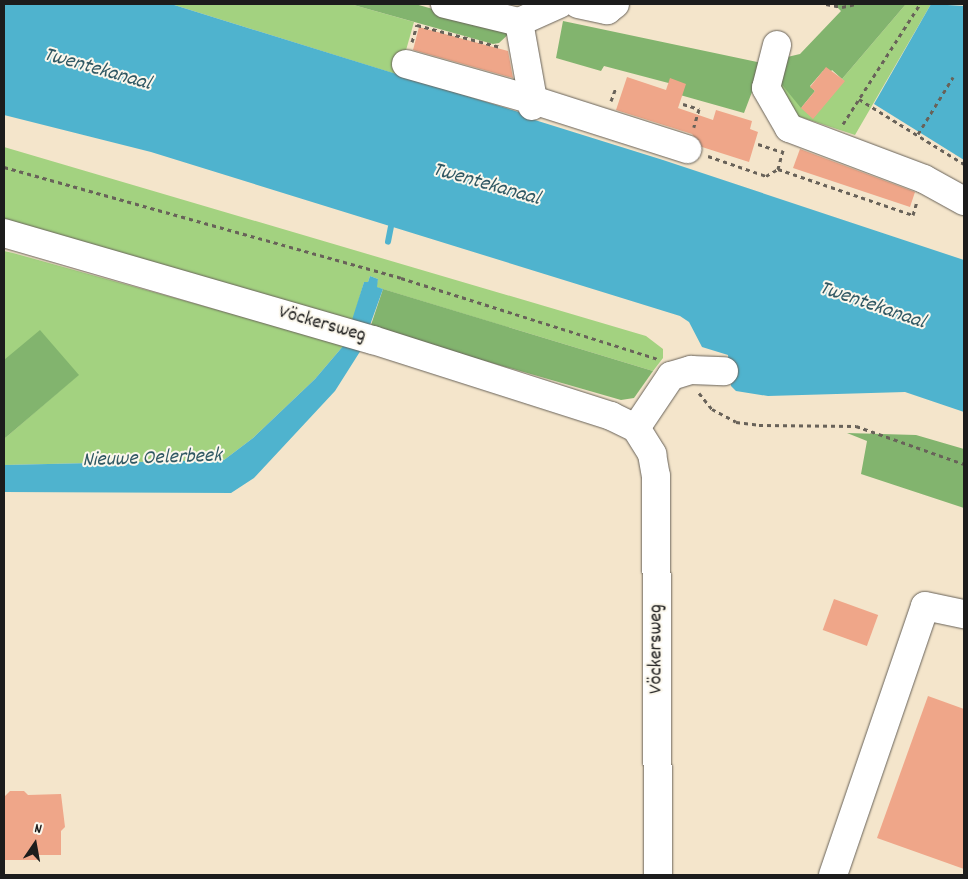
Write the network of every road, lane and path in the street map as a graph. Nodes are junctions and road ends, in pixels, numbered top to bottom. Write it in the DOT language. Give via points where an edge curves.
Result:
graph roads {
  1 [pos="445,4"];
  2 [pos="559,4"];
  3 [pos="578,4"];
  4 [pos="826,4"];
  5 [pos="856,4"];
  6 [pos="920,4"];
  7 [pos="611,7"];
  8 [pos="519,22"];
  9 [pos="777,45"];
  10 [pos="524,53"];
  11 [pos="406,64"];
  12 [pos="953,77"];
  13 [pos="859,99"];
  14 [pos="532,103"];
  15 [pos="683,104"];
  16 [pos="918,134"];
  17 [pos="786,140"];
  18 [pos="758,144"];
  19 [pos="831,144"];
  20 [pos="695,152"];
  21 [pos="964,164"];
  22 [pos="4,166"];
  23 [pos="778,169"];
  24 [pos="924,179"];
  25 [pos="964,201"];
  26 [pos="4,233"];
  27 [pos="724,370"];
  28 [pos="679,372"];
  29 [pos="636,428"];
  30 [pos="964,464"];
  31 [pos="964,614"];
  32 [pos="658,875"];
  33 [pos="833,875"];
  1 -- 8 [label="street"];
  2 -- 8 [label="street"];
  3 -- 7 [label="street"];
  4 -- 5 [label="path" via="842,7"];
  6 -- 13 [label="path"];
  8 -- 10 [label="street"];
  9 -- 17 [label="street" via="766,88"];
  10 -- 11 [label="path" via="417,25"];
  10 -- 14 [label="street"];
  11 -- 14 [label="street"];
  12 -- 16 [label="path"];
  13 -- 16 [label="path"];
  13 -- 19 [label="path"];
  14 -- 20 [label="street"];
  15 -- 20 [label="path" via="699,109"];
  16 -- 21 [label="path"];
  17 -- 18 [label="path"];
  17 -- 19 [label="street"];
  17 -- 23 [label="path"];
  19 -- 24 [label="street"];
  20 -- 23 [label="path" via="766,176"];
  22 -- 28 [label="path" via="401,278 654,357"];
  23 -- 24 [label="path" via="913,215"];
  24 -- 25 [label="street"];
  26 -- 29 [label="street, Vöckersweg" via="373,340 611,416"];
  27 -- 28 [label="street"];
  28 -- 29 [label="street" via="663,383"];
  28 -- 30 [label="path" via="694,384 712,410 736,422 856,426"];
  29 -- 32 [label="street, Vöckersweg" via="652,454 656,476"];
  31 -- 33 [label="street" via="925,606"];
}
